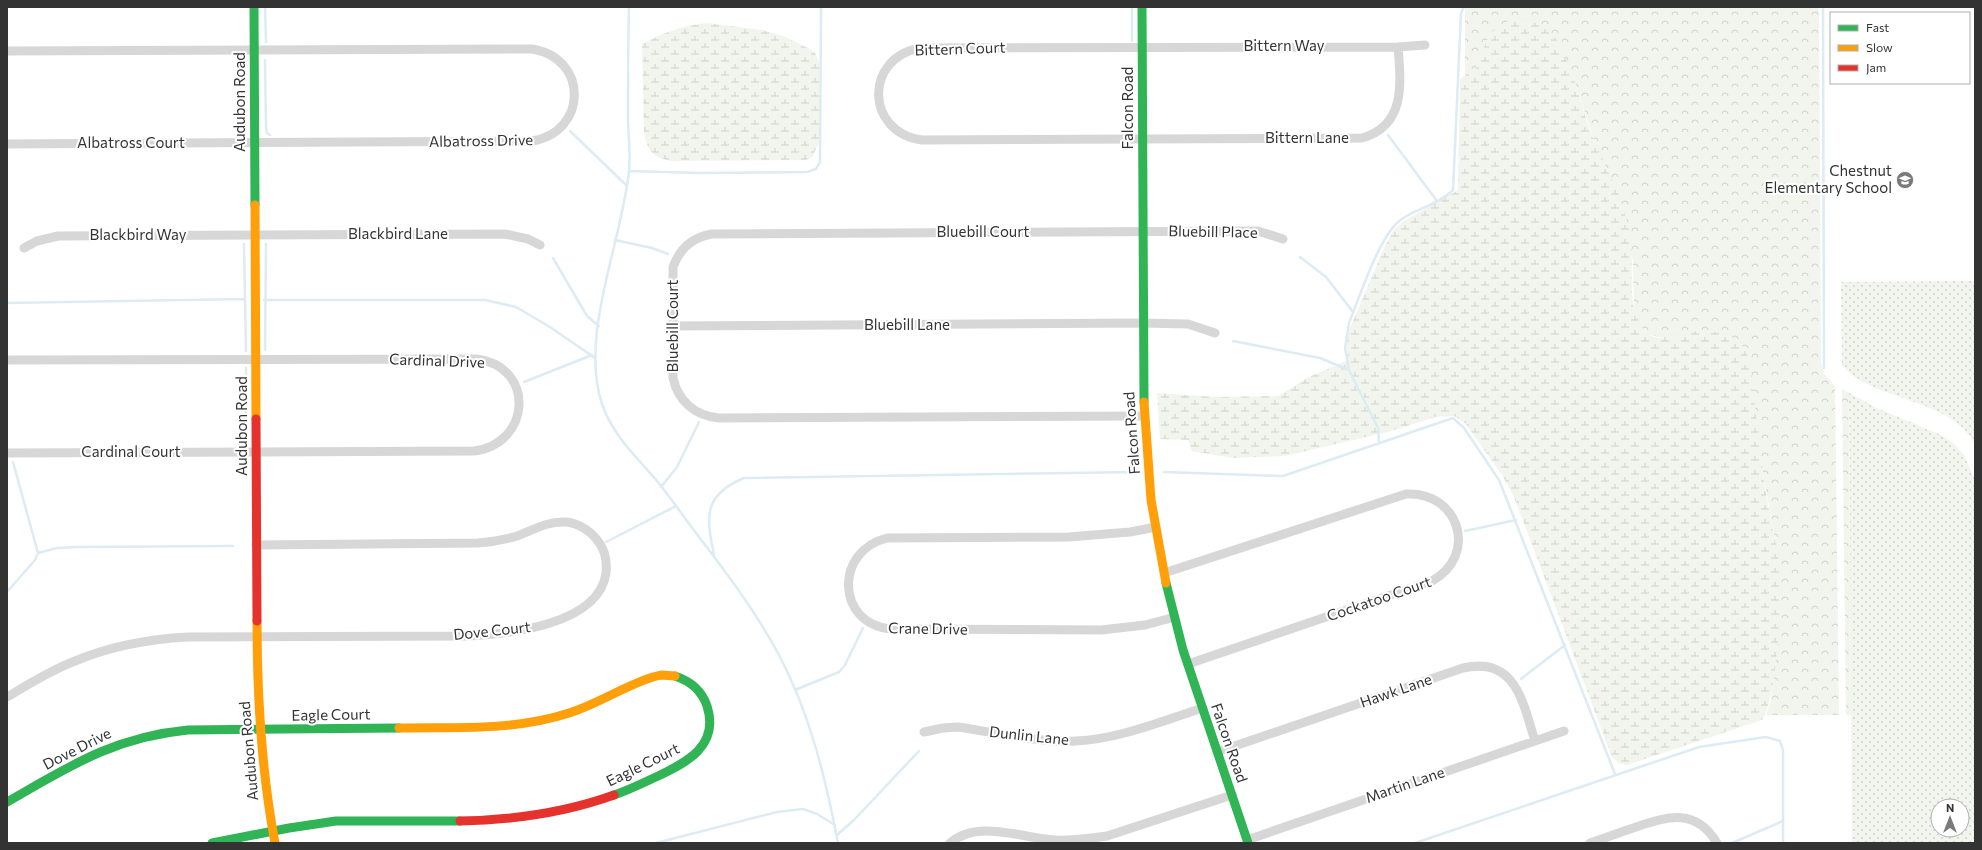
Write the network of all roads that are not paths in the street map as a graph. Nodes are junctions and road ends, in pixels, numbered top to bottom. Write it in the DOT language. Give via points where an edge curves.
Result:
graph roads {
  1 [pos="254,7"];
  2 [pos="1142,7"];
  3 [pos="1425,45"];
  4 [pos="1142,46"];
  5 [pos="1398,47"];
  6 [pos="254,50"];
  7 [pos="7,51"];
  8 [pos="1143,139"];
  9 [pos="255,142"];
  10 [pos="7,144"];
  11 [pos="1143,232"];
  12 [pos="255,235"];
  13 [pos="1283,239"];
  14 [pos="540,245"];
  15 [pos="24,248"];
  16 [pos="1143,324"];
  17 [pos="672,326"];
  18 [pos="1215,333"];
  19 [pos="7,360"];
  20 [pos="255,360"];
  21 [pos="1144,416"];
  22 [pos="256,452"];
  23 [pos="7,453"];
  24 [pos="1156,527"];
  25 [pos="256,545"];
  26 [pos="1164,573"];
  27 [pos="1175,617"];
  28 [pos="257,636"];
  29 [pos="1188,664"];
  30 [pos="7,697"];
  31 [pos="1203,708"];
  32 [pos="259,729"];
  33 [pos="1564,731"];
  34 [pos="924,732"];
  35 [pos="1535,741"];
  36 [pos="1217,752"];
  37 [pos="1232,795"];
  38 [pos="7,802"];
  39 [pos="273,832"];
  40 [pos="1248,841"];
  41 [pos="212,843"];
  42 [pos="275,843"];
  43 [pos="950,843"];
  44 [pos="1590,843"];
  45 [pos="1717,843"];
  1 -- 6 [label="street, Audubon Road"];
  2 -- 4 [label="street, Falcon Road"];
  3 -- 5 [label="street, Bittern Way"];
  4 -- 5 [label="street, Bittern Way"];
  4 -- 8 [label="street, Falcon Road"];
  4 -- 8 [label="street, Bittern Court" via="913,49 900,55 885,70 878,97 881,110 888,122 897,131 915,139"];
  5 -- 8 [label="street, Bittern Lane" via="1399,91 1396,108 1388,123 1368,136"];
  6 -- 7 [label="street"];
  6 -- 9 [label="street, Audubon Road"];
  6 -- 9 [label="street, Albatross Drive" via="532,49 553,56 564,66 572,79 575,94 573,107 564,124 550,136 532,141"];
  8 -- 11 [label="street, Falcon Road"];
  9 -- 10 [label="street, Albatross Court"];
  9 -- 12 [label="street, Audubon Road"];
  11 -- 13 [label="street, Bluebill Place" via="1258,231"];
  11 -- 16 [label="street, Falcon Road"];
  11 -- 17 [label="street, Bluebill Court" via="706,235 688,244 675,260 672,274"];
  12 -- 14 [label="street, Blackbird Lane" via="505,234 528,239"];
  12 -- 15 [label="street, Blackbird Way" via="58,236 37,240"];
  12 -- 20 [label="street, Audubon Road"];
  16 -- 17 [label="street, Bluebill Lane"];
  16 -- 18 [label="street, Bluebill Lane" via="1188,324"];
  16 -- 21 [label="street, Falcon Road"];
  17 -- 21 [label="street, Bluebill Court" via="672,378 676,391 688,406 699,414 712,417"];
  19 -- 20 [label="street"];
  20 -- 22 [label="street, Audubon Road"];
  20 -- 22 [label="street, Cardinal Drive" via="484,360 498,366 509,375 520,402 518,416 508,434 493,446 480,450"];
  21 -- 24 [label="street, Falcon Road" via="1151,500"];
  22 -- 23 [label="street, Cardinal Court"];
  22 -- 25 [label="street, Audubon Road"];
  24 -- 26 [label="street, Falcon Road"];
  24 -- 27 [label="street, Crane Drive" via="1069,538 887,538 873,543 856,558 850,571 849,593 853,605 863,617 881,627 891,629 1101,630 1145,625"];
  25 -- 28 [label="street, Audubon Road"];
  25 -- 28 [label="street, Dove Court" via="478,543 504,540 547,524 567,522 577,524 593,536 604,552 606,567 604,582 593,600 548,624 512,632 468,636"];
  26 -- 27 [label="street, Falcon Road"];
  26 -- 29 [label="street, Cockatoo Court" via="1406,494 1420,494 1439,502 1449,511 1458,529 1459,543 1455,556 1444,573 1432,581"];
  27 -- 29 [label="street, Falcon Road"];
  28 -- 30 [label="street" via="181,637 126,645 75,660"];
  28 -- 32 [label="street, Audubon Road"];
  29 -- 31 [label="street, Falcon Road"];
  31 -- 34 [label="street, Dunlin Lane" via="1114,736 1088,740 1055,740 958,727"];
  31 -- 36 [label="street, Falcon Road"];
  32 -- 38 [label="street, Dove Drive" via="182,730 139,736 105,748"];
  32 -- 39 [label="street, Audubon Road" via="266,798"];
  32 -- 39 [label="street, Eagle Court" via="480,727 526,724 574,712 660,675 673,676 691,684 705,699 710,712 708,734 702,747 692,757 640,785 593,802 541,815 508,819 338,821"];
  33 -- 35 [label="street, Martin Lane"];
  35 -- 36 [label="street, Hawk Lane" via="1521,695 1514,683 1498,670 1477,666 1464,668"];
  35 -- 40 [label="street, Martin Lane"];
  36 -- 37 [label="street, Falcon Road"];
  37 -- 40 [label="street, Falcon Road"];
  37 -- 43 [label="street" via="1107,836 1055,840 985,830 964,834"];
  39 -- 41 [label="street, Eagle Court"];
  39 -- 42 [label="street, Audubon Road"];
  44 -- 45 [label="street" via="1658,820 1678,817 1699,823"];
}
